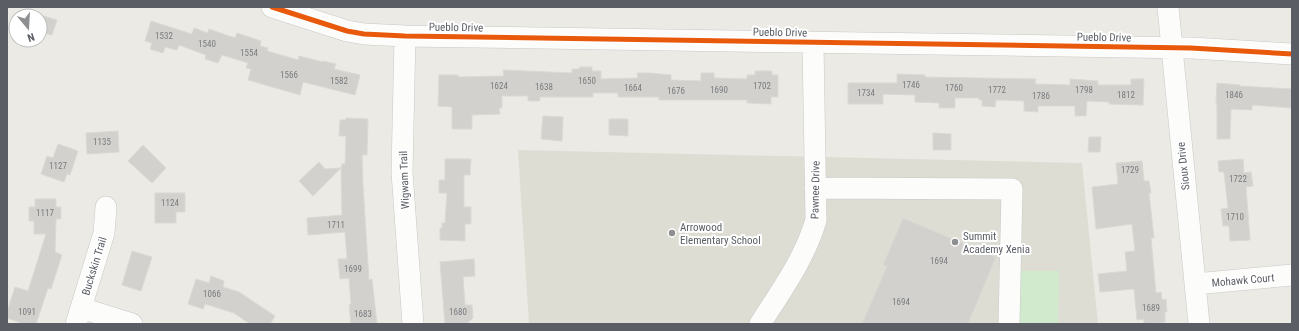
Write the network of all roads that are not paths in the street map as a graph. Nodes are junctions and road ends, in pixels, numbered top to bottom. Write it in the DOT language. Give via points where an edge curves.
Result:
graph roads {
  1 [pos="272,7"];
  2 [pos="1168,7"];
  3 [pos="405,36"];
  4 [pos="813,43"];
  5 [pos="1172,48"];
  6 [pos="1292,54"];
  7 [pos="815,188"];
  8 [pos="106,207"];
  9 [pos="1292,275"];
  10 [pos="1195,284"];
  11 [pos="78,316"];
  12 [pos="132,324"];
  13 [pos="413,324"];
  14 [pos="760,324"];
  15 [pos="1009,324"];
  16 [pos="1199,324"];
  1 -- 3 [label="street, Pueblo Drive" via="347,31"];
  2 -- 5 [label="street, Sioux Drive"];
  3 -- 4 [label="street, Pueblo Drive"];
  3 -- 13 [label="street, Wigwam Trail" via="402,172"];
  4 -- 5 [label="street, Pueblo Drive"];
  4 -- 7 [label="street, Pawnee Drive"];
  5 -- 6 [label="street, Pueblo Drive"];
  5 -- 10 [label="street, Sioux Drive"];
  7 -- 14 [label="street, Pawnee Drive" via="816,220 810,238"];
  7 -- 15 [label="street" via="1012,189"];
  8 -- 11 [label="street, Buckskin Trail" via="104,233"];
  9 -- 10 [label="street, Mohawk Court"];
  10 -- 16 [label="street, Sioux Drive"];
  11 -- 12 [label="street"];
}
